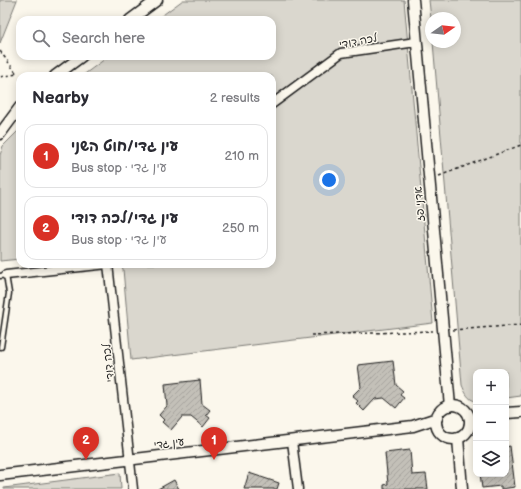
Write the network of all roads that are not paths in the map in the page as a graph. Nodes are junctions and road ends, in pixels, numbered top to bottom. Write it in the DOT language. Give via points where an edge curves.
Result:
graph roads {
  1 [pos="157,0"];
  2 [pos="413,0"];
  3 [pos="135,16"];
  4 [pos="416,42"];
  5 [pos="77,60"];
  6 [pos="60,72"];
  7 [pos="276,101"];
  8 [pos="16,112"];
  9 [pos="0,134"];
  10 [pos="73,268"];
  11 [pos="108,268"];
  12 [pos="3,276"];
  13 [pos="1,347"];
  14 [pos="450,406"];
  15 [pos="471,412"];
  16 [pos="521,412"];
  17 [pos="509,413"];
  18 [pos="437,418"];
  19 [pos="473,424"];
  20 [pos="412,426"];
  21 [pos="439,430"];
  22 [pos="458,438"];
  23 [pos="292,441"];
  24 [pos="130,460"];
  25 [pos="0,475"];
  26 [pos="133,489"];
  27 [pos="298,489"];
  28 [pos="462,489"];
  1 -- 3 [label="street"];
  2 -- 4 [label="street, אדני פז"];
  4 -- 7 [label="street, לכה דודי" via="341,53"];
  4 -- 14 [label="street, אדני פז"];
  5 -- 6 [label="street"];
  8 -- 9 [label="street"];
  10 -- 12 [label="street"];
  11 -- 24 [label="street, לכה דודי"];
  12 -- 13 [label="lane" via="9,293"];
  14 -- 15 [label="street" via="458,406"];
  14 -- 18 [label="street" via="440,412"];
  15 -- 19 [label="street" via="470,421"];
  16 -- 17 [label="street"];
  18 -- 20 [label="street, עין גדי"];
  18 -- 21 [label="street"];
  19 -- 22 [label="street"];
  20 -- 21 [label="street, עין גדי"];
  20 -- 23 [label="street, עין גדי"];
  21 -- 22 [label="street" via="448,438"];
  22 -- 28 [label="street"];
  23 -- 24 [label="street, עין גדי"];
  23 -- 27 [label="street"];
  24 -- 25 [label="street, עין גדי"];
  24 -- 26 [label="street, לכה דודי"];
}
